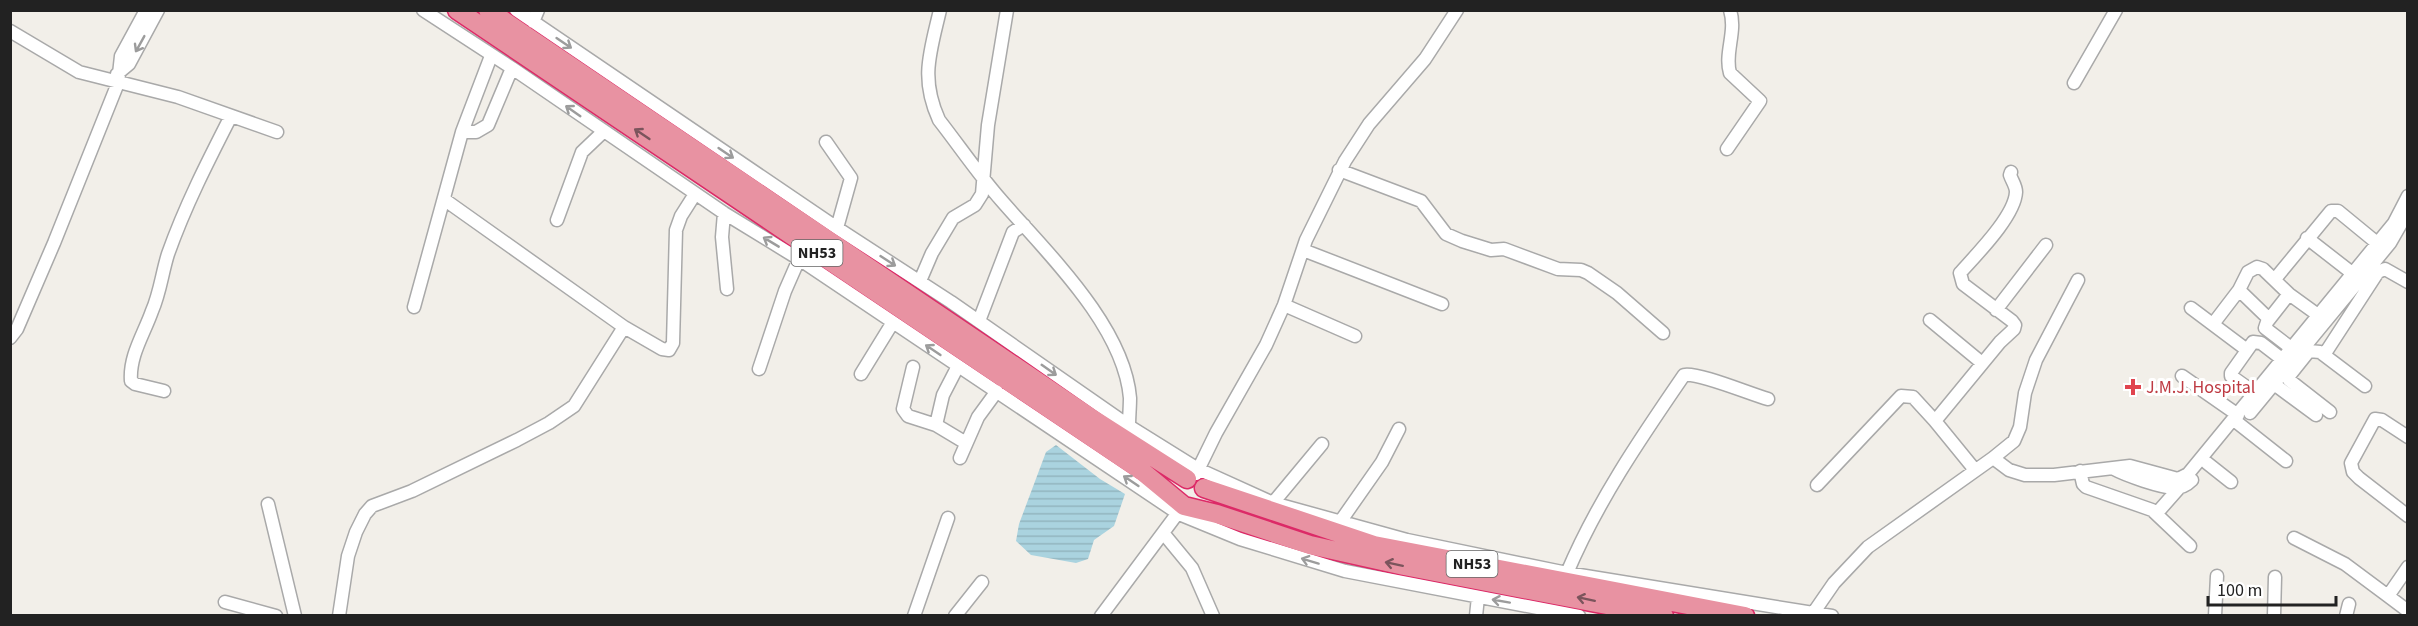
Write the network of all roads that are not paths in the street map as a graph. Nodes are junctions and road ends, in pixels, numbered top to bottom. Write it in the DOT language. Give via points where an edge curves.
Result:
graph roads {
  1 [pos="146,10"];
  2 [pos="158,10"];
  3 [pos="423,10"];
  4 [pos="457,10"];
  5 [pos="488,10"];
  6 [pos="516,10"];
  7 [pos="940,10"];
  8 [pos="1007,10"];
  9 [pos="1457,10"];
  10 [pos="1730,10"];
  11 [pos="2116,10"];
  12 [pos="536,16"];
  13 [pos="10,31"];
  14 [pos="490,56"];
  15 [pos="512,68"];
  16 [pos="117,79"];
  17 [pos="2074,83"];
  18 [pos="231,116"];
  19 [pos="277,132"];
  20 [pos="462,132"];
  21 [pos="603,132"];
  22 [pos="826,142"];
  23 [pos="1727,149"];
  24 [pos="1340,170"];
  25 [pos="2011,172"];
  26 [pos="984,181"];
  27 [pos="695,194"];
  28 [pos="2408,196"];
  29 [pos="445,200"];
  30 [pos="2408,212"];
  31 [pos="724,213"];
  32 [pos="557,220"];
  33 [pos="1024,225"];
  34 [pos="837,228"];
  35 [pos="2394,230"];
  36 [pos="2307,238"];
  37 [pos="2377,243"];
  38 [pos="2046,245"];
  39 [pos="1303,250"];
  40 [pos="799,259"];
  41 [pos="2352,273"];
  42 [pos="2275,279"];
  43 [pos="2078,280"];
  44 [pos="920,281"];
  45 [pos="2408,282"];
  46 [pos="727,289"];
  47 [pos="2239,290"];
  48 [pos="2289,294"];
  49 [pos="1284,304"];
  50 [pos="1442,304"];
  51 [pos="414,307"];
  52 [pos="2191,308"];
  53 [pos="1996,310"];
  54 [pos="2318,315"];
  55 [pos="2270,319"];
  56 [pos="1930,320"];
  57 [pos="979,321"];
  58 [pos="893,322"];
  59 [pos="2213,324"];
  60 [pos="624,327"];
  61 [pos="13,331"];
  62 [pos="1664,333"];
  63 [pos="1355,336"];
  64 [pos="2291,348"];
  65 [pos="2247,350"];
  66 [pos="2324,355"];
  67 [pos="1982,363"];
  68 [pos="2288,365"];
  69 [pos="958,366"];
  70 [pos="913,367"];
  71 [pos="759,369"];
  72 [pos="861,374"];
  73 [pos="2182,376"];
  74 [pos="2274,384"];
  75 [pos="2365,386"];
  76 [pos="164,391"];
  77 [pos="997,391"];
  78 [pos="2255,393"];
  79 [pos="1768,399"];
  80 [pos="2330,412"];
  81 [pos="2316,416"];
  82 [pos="2237,420"];
  83 [pos="1935,421"];
  84 [pos="936,425"];
  85 [pos="1129,426"];
  86 [pos="1399,429"];
  87 [pos="2408,437"];
  88 [pos="966,443"];
  89 [pos="1322,444"];
  90 [pos="960,458"];
  91 [pos="1993,458"];
  92 [pos="2286,461"];
  93 [pos="2207,463"];
  94 [pos="1975,470"];
  95 [pos="2080,471"];
  96 [pos="1196,479"];
  97 [pos="2231,482"];
  98 [pos="2178,484"];
  99 [pos="1816,485"];
  100 [pos="1273,503"];
  101 [pos="268,504"];
  102 [pos="1184,506"];
  103 [pos="2157,513"];
  104 [pos="2408,516"];
  105 [pos="948,518"];
  106 [pos="1340,522"];
  107 [pos="1164,534"];
  108 [pos="2294,538"];
  109 [pos="2190,546"];
  110 [pos="2408,567"];
  111 [pos="1567,573"];
  112 [pos="2217,576"];
  113 [pos="2275,577"];
  114 [pos="982,582"];
  115 [pos="2388,596"];
  116 [pos="1478,597"];
  117 [pos="225,602"];
  118 [pos="2408,611"];
  119 [pos="1814,612"];
  120 [pos="276,615"];
  121 [pos="296,615"];
  122 [pos="339,615"];
  123 [pos="914,615"];
  124 [pos="955,615"];
  125 [pos="1101,615"];
  126 [pos="1212,615"];
  127 [pos="1476,615"];
  128 [pos="1579,615"];
  129 [pos="1664,615"];
  130 [pos="1745,615"];
  131 [pos="1832,615"];
  132 [pos="2215,615"];
  133 [pos="2274,615"];
  1 -- 16 [label="street" via="121,56"];
  2 -- 16 [label="street, one-way"];
  3 -- 14 [label="street"];
  102 -- 4 [label="highway, NH53, one-way" via="1143,472"];
  5 -- 96 [label="highway, NH53" via="1090,417"];
  6 -- 12 [label="street"];
  7 -- 26 [label="street" via="928,63 928,88 939,120"];
  8 -- 26 [label="street" via="988,125"];
  9 -- 24 [label="street" via="1425,58 1369,124"];
  10 -- 23 [label="street" via="1730,73 1760,101"];
  11 -- 17 [label="street"];
  12 -- 34 [label="street, one-way"];
  13 -- 16 [label="street" via="79,72"];
  14 -- 15 [label="street"];
  14 -- 20 [label="street"];
  15 -- 20 [label="street" via="488,125 476,132"];
  21 -- 15 [label="street, one-way"];
  16 -- 18 [label="street"];
  16 -- 61 [label="street" via="70,204"];
  18 -- 19 [label="street"];
  18 -- 76 [label="street" via="198,180 168,255 130,372 135,384"];
  20 -- 29 [label="street"];
  21 -- 27 [label="street"];
  21 -- 32 [label="street" via="582,152"];
  22 -- 34 [label="street" via="851,178"];
  24 -- 39 [label="street"];
  24 -- 62 [label="street" via="1421,201 1441,229 1462,242 1491,250 1504,249 1558,269 1588,273"];
  25 -- 53 [label="street" via="2014,200 1994,234 1960,273 1963,284"];
  26 -- 33 [label="street"];
  26 -- 44 [label="street" via="975,205 953,218"];
  27 -- 31 [label="street"];
  27 -- 60 [label="street" via="676,230 673,343 669,350 662,349"];
  28 -- 35 [label="street"];
  29 -- 51 [label="street"];
  29 -- 60 [label="street"];
  30 -- 35 [label="street"];
  40 -- 31 [label="street, one-way"];
  31 -- 46 [label="street"];
  33 -- 57 [label="street" via="1013,232"];
  33 -- 85 [label="street" via="1074,284 1116,348 1130,398"];
  34 -- 44 [label="street, one-way"];
  35 -- 37 [label="street"];
  35 -- 68 [label="street"];
  36 -- 37 [label="street" via="2328,212 2335,210"];
  36 -- 41 [label="street"];
  36 -- 42 [label="street"];
  37 -- 41 [label="street"];
  38 -- 53 [label="street"];
  39 -- 49 [label="street"];
  39 -- 50 [label="street"];
  40 -- 58 [label="street"];
  40 -- 71 [label="street"];
  41 -- 54 [label="street"];
  42 -- 47 [label="street" via="2257,267 2248,272"];
  42 -- 48 [label="street"];
  43 -- 91 [label="street" via="2033,369 2014,441"];
  44 -- 57 [label="street"];
  45 -- 66 [label="street" via="2385,269 2378,273"];
  47 -- 55 [label="street"];
  47 -- 59 [label="street"];
  48 -- 54 [label="street"];
  48 -- 55 [label="street"];
  49 -- 63 [label="street"];
  49 -- 96 [label="street"];
  52 -- 59 [label="street"];
  53 -- 67 [label="street" via="2012,321 2014,329"];
  54 -- 64 [label="street"];
  55 -- 64 [label="street" via="2265,328"];
  56 -- 67 [label="street"];
  57 -- 85 [label="street, one-way"];
  69 -- 58 [label="street, one-way"];
  58 -- 72 [label="street"];
  59 -- 65 [label="street"];
  60 -- 122 [label="street" via="574,406 517,440 372,506 356,532 348,556"];
  64 -- 68 [label="street"];
  65 -- 68 [label="street" via="2258,341"];
  65 -- 78 [label="street" via="2231,370 2231,376"];
  66 -- 68 [label="street" via="2309,351"];
  66 -- 75 [label="street"];
  67 -- 83 [label="street"];
  68 -- 74 [label="street"];
  68 -- 78 [label="street"];
  68 -- 80 [label="street" via="2290,382"];
  69 -- 77 [label="street"];
  69 -- 84 [label="street" via="943,395"];
  70 -- 84 [label="street" via="903,409 908,416"];
  73 -- 82 [label="street"];
  74 -- 81 [label="street"];
  74 -- 82 [label="street"];
  77 -- 88 [label="street" via="978,417"];
  102 -- 77 [label="street, one-way"];
  78 -- 82 [label="street"];
  79 -- 111 [label="street" via="1691,374 1683,375 1617,475"];
  82 -- 92 [label="street"];
  82 -- 93 [label="street"];
  82 -- 98 [label="street"];
  83 -- 94 [label="street"];
  83 -- 99 [label="street" via="1913,397 1901,396"];
  84 -- 88 [label="street"];
  85 -- 96 [label="street"];
  86 -- 106 [label="street" via="1382,462"];
  87 -- 104 [label="street" via="2375,419 2351,463 2359,478"];
  88 -- 90 [label="street"];
  89 -- 100 [label="street"];
  91 -- 94 [label="street"];
  91 -- 95 [label="street" via="2009,470 2025,475"];
  93 -- 97 [label="street"];
  93 -- 98 [label="street" via="2191,481"];
  94 -- 119 [label="street" via="1868,547 1834,583"];
  95 -- 98 [label="street" via="2138,467"];
  95 -- 103 [label="street" via="2083,484 2090,489"];
  96 -- 100 [label="street"];
  96 -- 102 [label="highway" via="1179,486"];
  96 -- 102 [label="highway" via="1204,498"];
  96 -- 130 [label="highway, NH53" via="1374,545"];
  98 -- 103 [label="street"];
  100 -- 106 [label="street"];
  101 -- 121 [label="street"];
  102 -- 107 [label="street"];
  116 -- 102 [label="street, one-way" via="1345,571 1240,539"];
  129 -- 102 [label="highway, NH53, one-way" via="1310,545"];
  103 -- 109 [label="street"];
  105 -- 123 [label="street"];
  106 -- 111 [label="street"];
  107 -- 125 [label="street"];
  107 -- 126 [label="street" via="1192,568"];
  108 -- 115 [label="street" via="2345,564"];
  110 -- 115 [label="street"];
  111 -- 119 [label="street"];
  112 -- 132 [label="street"];
  113 -- 133 [label="street"];
  114 -- 124 [label="street"];
  115 -- 118 [label="street"];
  116 -- 127 [label="street"];
  128 -- 116 [label="street, one-way"];
  117 -- 120 [label="street"];
  119 -- 131 [label="street"];
}
